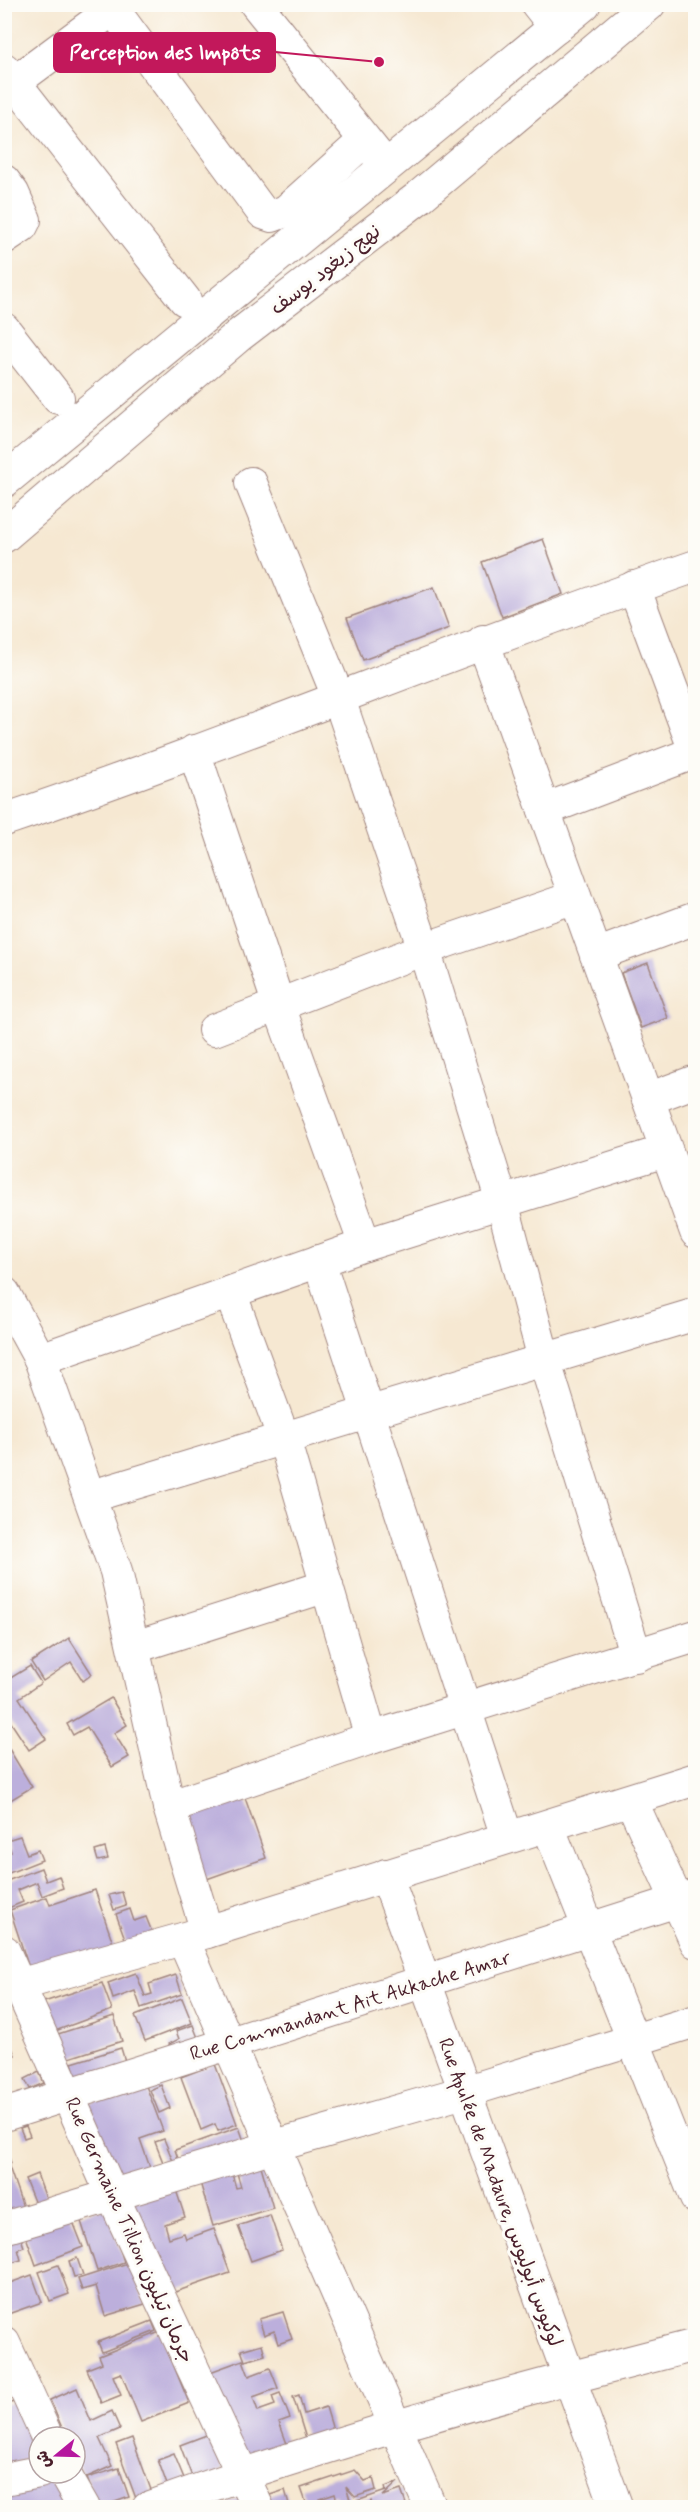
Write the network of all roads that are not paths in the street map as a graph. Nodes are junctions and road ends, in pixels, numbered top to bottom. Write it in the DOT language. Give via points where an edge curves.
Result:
graph roads {
  1 [pos="649,4"];
  2 [pos="259,5"];
  3 [pos="114,6"];
  4 [pos="566,10"];
  5 [pos="8,80"];
  6 [pos="364,141"];
  7 [pos="387,166"];
  8 [pos="4,181"];
  9 [pos="4,238"];
  10 [pos="185,300"];
  11 [pos="4,329"];
  12 [pos="58,398"];
  13 [pos="4,481"];
  14 [pos="251,483"];
  15 [pos="4,536"];
  16 [pos="696,566"];
  17 [pos="634,587"];
  18 [pos="483,641"];
  19 [pos="339,699"];
  20 [pos="194,751"];
  21 [pos="695,753"];
  22 [pos="544,810"];
  23 [pos="4,820"];
  24 [pos="575,897"];
  25 [pos="696,918"];
  26 [pos="424,950"];
  27 [pos="596,956"];
  28 [pos="279,1006"];
  29 [pos="214,1030"];
  30 [pos="696,1081"];
  31 [pos="648,1099"];
  32 [pos="665,1151"];
  33 [pos="502,1202"];
  34 [pos="696,1232"];
  35 [pos="365,1245"];
  36 [pos="319,1261"];
  37 [pos="230,1292"];
  38 [pos="4,1293"];
  39 [pos="696,1314"];
  40 [pos="40,1359"];
  41 [pos="544,1359"];
  42 [pos="369,1413"];
  43 [pos="284,1439"];
  44 [pos="92,1496"];
  45 [pos="327,1586"];
  46 [pos="696,1636"];
  47 [pos="135,1647"];
  48 [pos="636,1656"];
  49 [pos="464,1709"];
  50 [pos="371,1738"];
  51 [pos="696,1779"];
  52 [pos="631,1800"];
  53 [pos="169,1807"];
  54 [pos="548,1826"];
  55 [pos="507,1837"];
  56 [pos="386,1875"];
  57 [pos="686,1898"];
  58 [pos="590,1929"];
  59 [pos="195,1936"];
  60 [pos="696,1942"];
  61 [pos="4,1951"];
  62 [pos="423,1983"];
  63 [pos="11,1986"];
  64 [pos="696,2021"];
  65 [pos="633,2040"];
  66 [pos="227,2043"];
  67 [pos="464,2092"];
  68 [pos="68,2093"];
  69 [pos="4,2115"];
  70 [pos="271,2147"];
  71 [pos="693,2184"];
  72 [pos="113,2197"];
  73 [pos="4,2228"];
  74 [pos="4,2343"];
  75 [pos="696,2345"];
  76 [pos="569,2377"];
  77 [pos="42,2425"];
  78 [pos="396,2426"];
  79 [pos="242,2473"];
  80 [pos="27,2474"];
  81 [pos="4,2479"];
  82 [pos="71,2485"];
  83 [pos="84,2508"];
  84 [pos="148,2508"];
  85 [pos="258,2508"];
  86 [pos="430,2508"];
  87 [pos="617,2508"];
  1 -- 15 [label="highway, نهج زيغود يوسف" via="418,198 238,336"];
  2 -- 6 [label="street"];
  3 -- 5 [label="street"];
  3 -- 6 [label="street" via="263,213 275,216 286,211"];
  4 -- 7 [label="highway, نهج زيغود يوسف"];
  5 -- 10 [label="street"];
  6 -- 7 [label="street"];
  7 -- 13 [label="highway, نهج زيغود يوسف"];
  8 -- 9 [label="street" via="25,220"];
  11 -- 12 [label="street"];
  14 -- 19 [label="street"];
  16 -- 17 [label="street"];
  17 -- 18 [label="street"];
  17 -- 21 [label="street"];
  18 -- 19 [label="street"];
  18 -- 22 [label="street"];
  19 -- 20 [label="street"];
  19 -- 26 [label="street"];
  20 -- 23 [label="street"];
  20 -- 28 [label="street"];
  21 -- 22 [label="street"];
  22 -- 24 [label="street"];
  24 -- 26 [label="street"];
  24 -- 27 [label="street"];
  25 -- 27 [label="street"];
  26 -- 28 [label="street"];
  26 -- 33 [label="street"];
  27 -- 31 [label="street"];
  28 -- 29 [label="street"];
  28 -- 35 [label="street"];
  30 -- 31 [label="street"];
  31 -- 32 [label="street"];
  32 -- 33 [label="street"];
  32 -- 34 [label="street"];
  33 -- 35 [label="street"];
  33 -- 41 [label="street"];
  35 -- 36 [label="street"];
  36 -- 37 [label="street"];
  36 -- 42 [label="street"];
  37 -- 40 [label="street"];
  37 -- 43 [label="street"];
  38 -- 40 [label="street"];
  39 -- 41 [label="street"];
  40 -- 44 [label="street"];
  41 -- 42 [label="street"];
  41 -- 48 [label="street"];
  42 -- 43 [label="street"];
  42 -- 49 [label="street"];
  43 -- 44 [label="street"];
  43 -- 45 [label="street"];
  44 -- 47 [label="street"];
  45 -- 47 [label="street"];
  45 -- 50 [label="street"];
  46 -- 48 [label="street"];
  47 -- 53 [label="street"];
  48 -- 49 [label="street"];
  49 -- 50 [label="street"];
  49 -- 55 [label="street"];
  50 -- 53 [label="street"];
  51 -- 52 [label="street"];
  52 -- 54 [label="street"];
  52 -- 57 [label="street"];
  53 -- 59 [label="street"];
  54 -- 55 [label="street"];
  54 -- 58 [label="street"];
  55 -- 56 [label="street"];
  56 -- 59 [label="street"];
  56 -- 62 [label="street, Rue Apulée de Madaure, لوكيوس أبوليوس"];
  57 -- 58 [label="street, Rue Commandant Ait Akkache Amar"];
  57 -- 60 [label="street"];
  58 -- 62 [label="street, Rue Commandant Ait Akkache Amar"];
  58 -- 65 [label="street"];
  59 -- 63 [label="street"];
  59 -- 66 [label="street"];
  61 -- 63 [label="street, Rue Germaine Tillion جرمان تيليون"];
  62 -- 66 [label="street, Rue Commandant Ait Akkache Amar"];
  62 -- 67 [label="street, Rue Apulée de Madaure, لوكيوس أبوليوس"];
  63 -- 68 [label="street, Rue Germaine Tillion جرمان تيليون"];
  64 -- 65 [label="street"];
  65 -- 67 [label="street"];
  65 -- 71 [label="street"];
  66 -- 68 [label="street, Rue Commandant Ait Akkache Amar"];
  66 -- 70 [label="street"];
  67 -- 70 [label="street"];
  67 -- 76 [label="street, Rue Apulée de Madaure, لوكيوس أبوليوس"];
  68 -- 69 [label="street, Rue Commandant Ait Akkache Amar"];
  68 -- 72 [label="street, Rue Germaine Tillion جرمان تيليون"];
  70 -- 72 [label="street"];
  70 -- 78 [label="street"];
  72 -- 73 [label="street"];
  72 -- 79 [label="street, Rue Germaine Tillion جرمان تيليون"];
  74 -- 77 [label="street"];
  75 -- 76 [label="street"];
  76 -- 78 [label="street"];
  76 -- 87 [label="street, Rue Apulée de Madaure, لوكيوس أبوليوس"];
  78 -- 79 [label="street"];
  78 -- 86 [label="street"];
  79 -- 84 [label="street"];
  79 -- 85 [label="street, Rue Germaine Tillion جرمان تيليون"];
  80 -- 81 [label="street"];
  82 -- 83 [label="street"];
}
